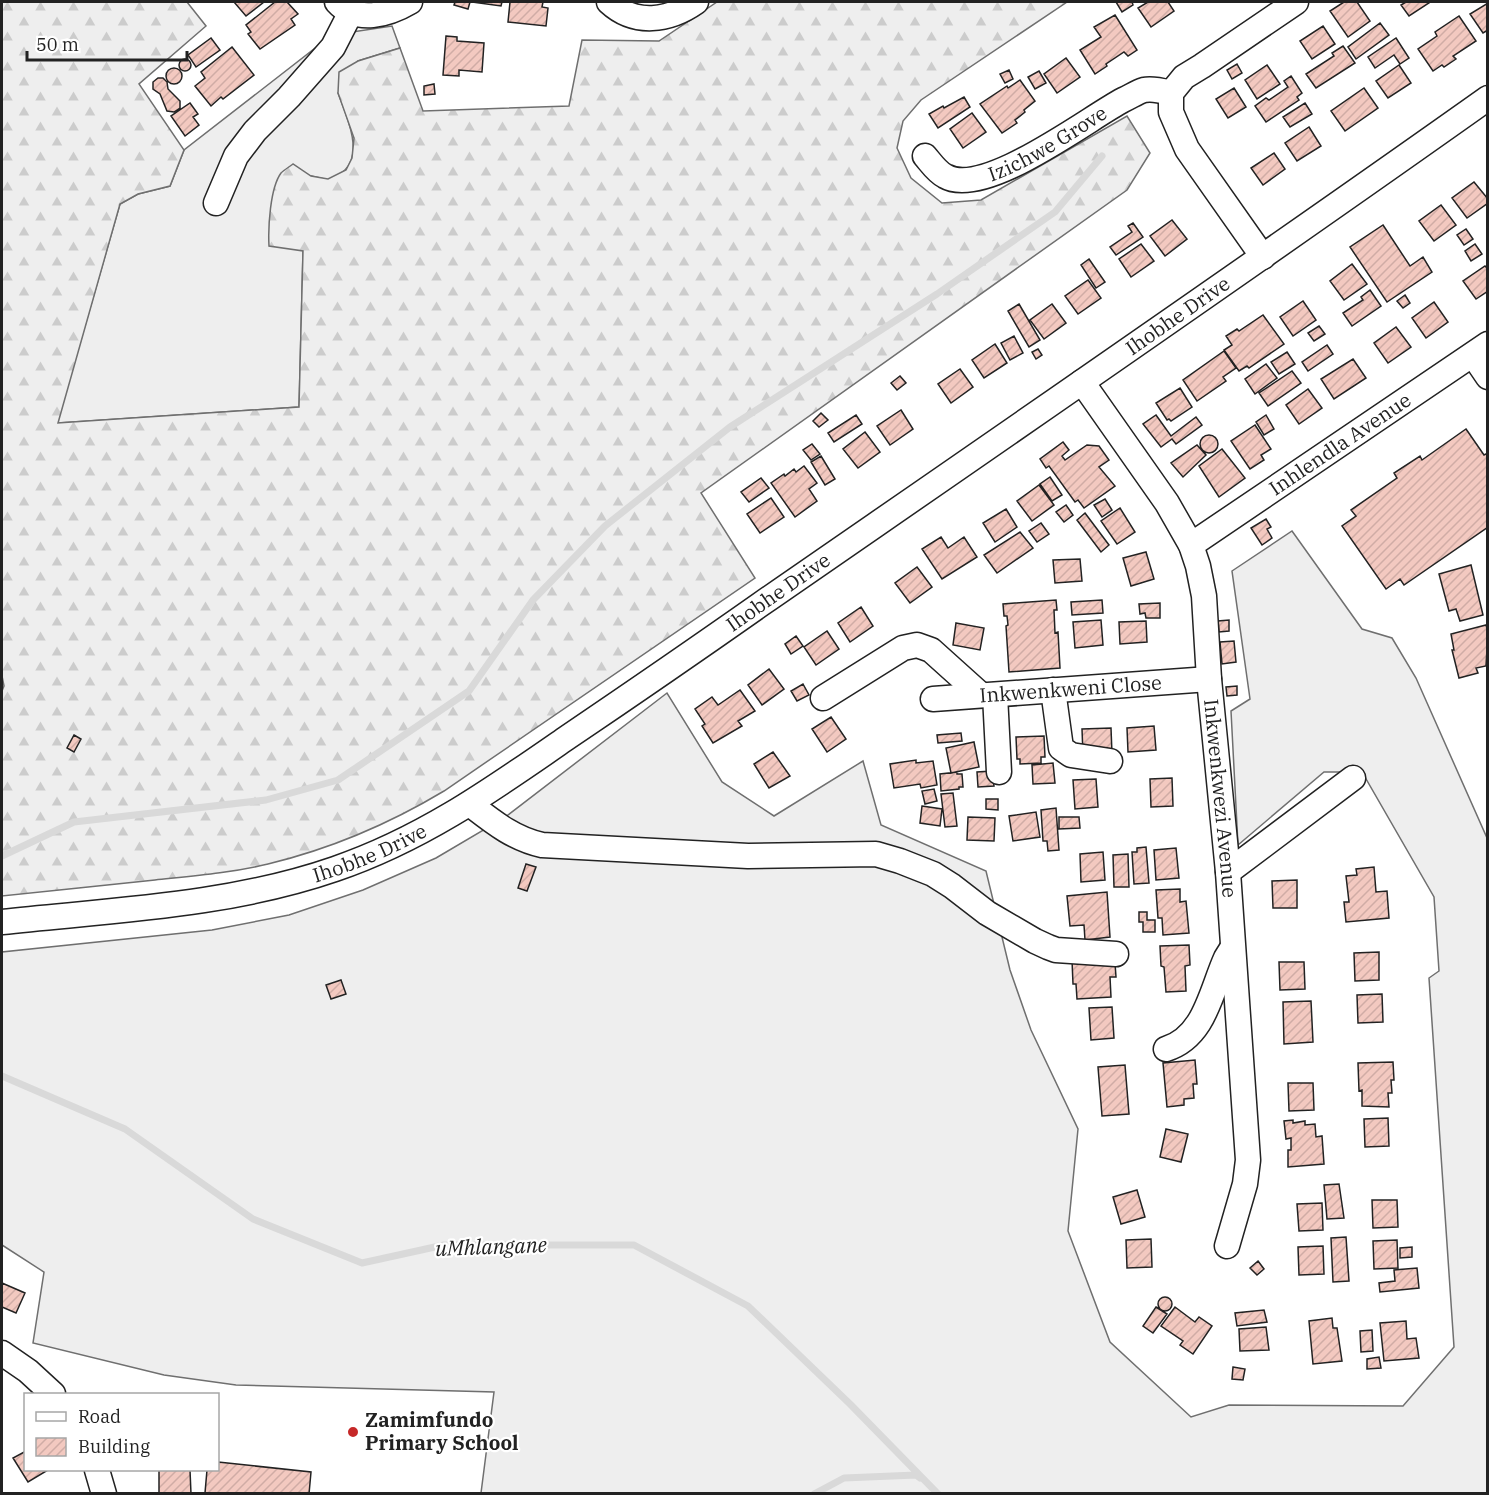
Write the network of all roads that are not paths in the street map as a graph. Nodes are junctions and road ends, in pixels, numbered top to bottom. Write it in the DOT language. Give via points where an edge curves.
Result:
graph roads {
  1 [pos="410,2"];
  2 [pos="609,2"];
  3 [pos="696,2"];
  4 [pos="1296,2"];
  5 [pos="344,7"];
  6 [pos="1172,93"];
  7 [pos="1488,98"];
  8 [pos="925,156"];
  9 [pos="216,202"];
  10 [pos="1263,257"];
  11 [pos="1480,349"];
  12 [pos="1488,377"];
  13 [pos="1082,382"];
  14 [pos="1191,545"];
  15 [pos="1209,679"];
  16 [pos="1053,690"];
  17 [pos="988,695"];
  18 [pos="823,698"];
  19 [pos="933,699"];
  20 [pos="1110,761"];
  21 [pos="999,772"];
  22 [pos="1353,778"];
  23 [pos="471,805"];
  24 [pos="1227,872"];
  25 [pos="2,922"];
  26 [pos="1232,950"];
  27 [pos="1116,954"];
  28 [pos="1166,1049"];
  29 [pos="1227,1246"];
  30 [pos="2,1353"];
  31 [pos="50,1393"];
  32 [pos="97,1471"];
  33 [pos="104,1494"];
  1 -- 5 [label="street" via="372,16"];
  2 -- 3 [label="street" via="631,16 645,19 677,13"];
  4 -- 6 [label="street" via="1184,77"];
  5 -- 9 [label="street" via="333,47 255,130 236,156"];
  6 -- 8 [label="street, Izichwe Grove" via="1144,90 1027,159 978,178 960,180 945,176"];
  6 -- 10 [label="street" via="1171,112 1187,149"];
  7 -- 10 [label="street, Ihobhe Drive"];
  10 -- 13 [label="street, Ihobhe Drive"];
  11 -- 12 [label="street"];
  11 -- 14 [label="street, Inhlendla Avenue"];
  13 -- 14 [label="street, Inkwenkwezi Avenue" via="1167,502"];
  13 -- 23 [label="street, Ihobhe Drive"];
  14 -- 15 [label="street, Inkwenkwezi Avenue" via="1204,596"];
  15 -- 16 [label="street, Inkwenkweni Close"];
  15 -- 24 [label="street, Inkwenkwezi Avenue"];
  16 -- 17 [label="street, Inkwenkweni Close"];
  16 -- 20 [label="street" via="1061,748 1071,755"];
  17 -- 18 [label="street" via="931,650 917,645 903,648"];
  17 -- 19 [label="street, Inkwenkweni Close"];
  17 -- 21 [label="street"];
  22 -- 24 [label="street"];
  23 -- 25 [label="street, Ihobhe Drive" via="414,836 336,869 297,880 235,895"];
  23 -- 27 [label="street" via="507,832 542,845 748,856 882,856 933,874 987,913 1048,947"];
  24 -- 26 [label="street, Inkwenkwezi Avenue"];
  26 -- 28 [label="street" via="1197,1028"];
  26 -- 29 [label="street, Inkwenkwezi Avenue" via="1248,1160"];
  30 -- 31 [label="street"];
  32 -- 33 [label="street"];
}
